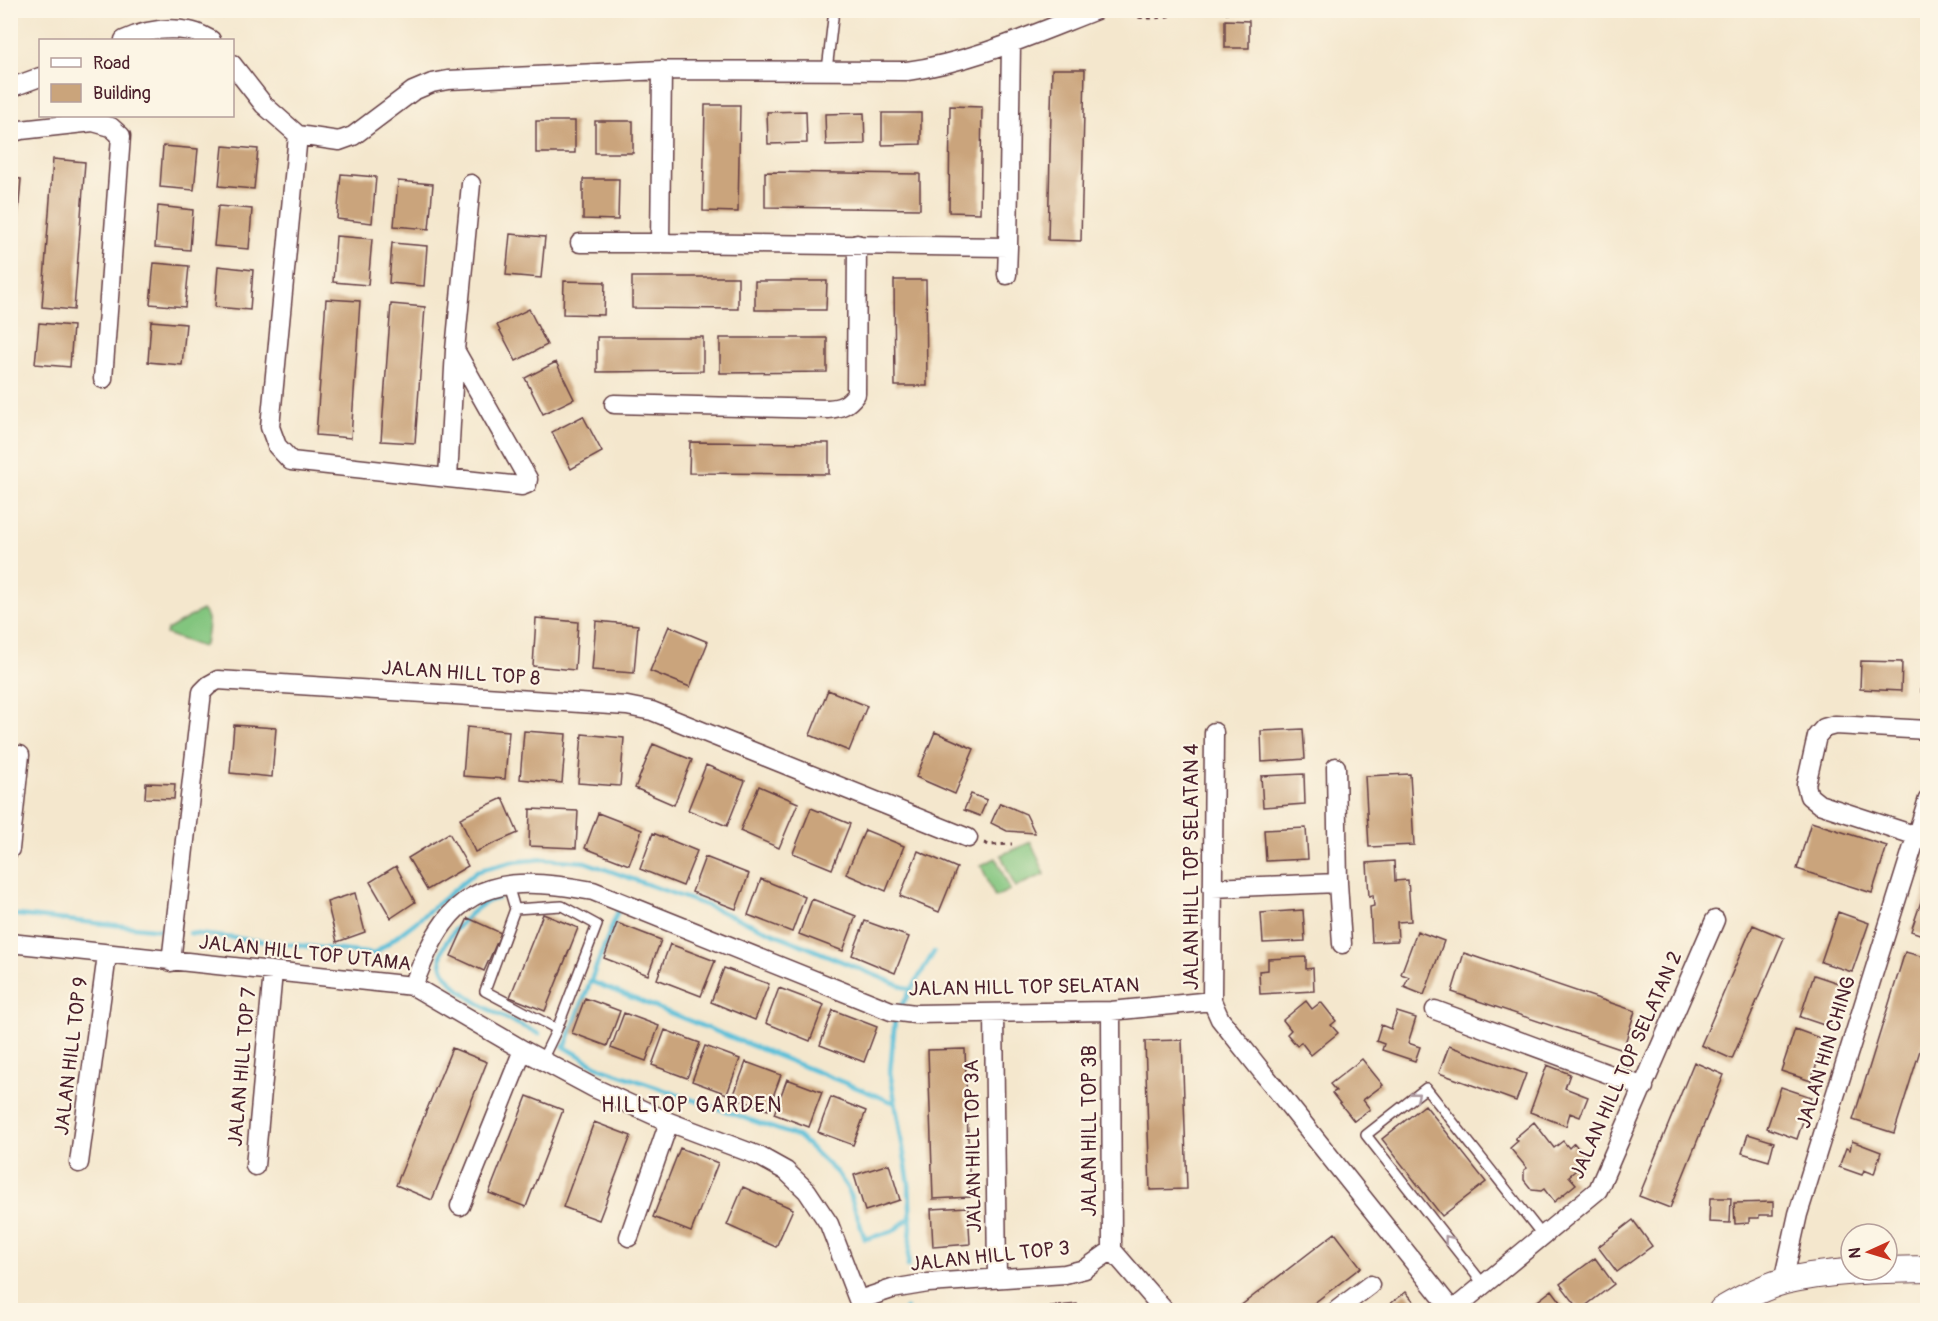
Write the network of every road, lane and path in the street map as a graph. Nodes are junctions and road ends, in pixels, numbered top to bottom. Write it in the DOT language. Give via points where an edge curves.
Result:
graph roads {
  1 [pos="834,10"];
  2 [pos="1096,10"];
  3 [pos="1122,10"];
  4 [pos="1188,10"];
  5 [pos="1225,10"];
  6 [pos="1230,17"];
  7 [pos="126,39"];
  8 [pos="210,39"];
  9 [pos="1011,44"];
  10 [pos="234,67"];
  11 [pos="662,70"];
  12 [pos="827,70"];
  13 [pos="39,77"];
  14 [pos="10,88"];
  15 [pos="10,133"];
  16 [pos="298,135"];
  17 [pos="471,184"];
  18 [pos="580,243"];
  19 [pos="660,243"];
  20 [pos="857,244"];
  21 [pos="1008,247"];
  22 [pos="1007,275"];
  23 [pos="455,350"];
  24 [pos="104,379"];
  25 [pos="614,404"];
  26 [pos="448,478"];
  27 [pos="1928,730"];
  28 [pos="1214,732"];
  29 [pos="20,756"];
  30 [pos="1336,767"];
  31 [pos="1928,800"];
  32 [pos="1917,836"];
  33 [pos="968,838"];
  34 [pos="1012,844"];
  35 [pos="10,849"];
  36 [pos="1338,883"];
  37 [pos="508,885"];
  38 [pos="1212,888"];
  39 [pos="515,909"];
  40 [pos="1716,920"];
  41 [pos="10,943"];
  42 [pos="1341,944"];
  43 [pos="107,955"];
  44 [pos="171,962"];
  45 [pos="273,972"];
  46 [pos="413,986"];
  47 [pos="1212,1001"];
  48 [pos="1435,1010"];
  49 [pos="1111,1011"];
  50 [pos="994,1014"];
  51 [pos="556,1029"];
  52 [pos="523,1050"];
  53 [pos="542,1060"];
  54 [pos="1644,1087"];
  55 [pos="669,1122"];
  56 [pos="80,1163"];
  57 [pos="255,1166"];
  58 [pos="460,1206"];
  59 [pos="1543,1236"];
  60 [pos="629,1237"];
  61 [pos="1112,1250"];
  62 [pos="1928,1269"];
  63 [pos="997,1278"];
  64 [pos="1783,1282"];
  65 [pos="1370,1285"];
  66 [pos="1484,1285"];
  67 [pos="861,1305"];
  68 [pos="1164,1311"];
  69 [pos="1337,1311"];
  70 [pos="1453,1311"];
  71 [pos="1722,1311"];
  1 -- 12 [label="lane"];
  2 -- 9 [label="street"];
  3 -- 4 [label="path" via="1131,17 1151,18"];
  5 -- 6 [label="path"];
  7 -- 8 [label="street" via="162,30 191,31"];
  9 -- 12 [label="street" via="936,67 907,71"];
  9 -- 21 [label="street"];
  10 -- 16 [label="street" via="264,105"];
  11 -- 12 [label="street"];
  11 -- 16 [label="street" via="448,80 413,91 353,136 339,141"];
  11 -- 19 [label="street"];
  13 -- 14 [label="street"];
  15 -- 24 [label="street" via="93,122 111,127 121,136"];
  16 -- 26 [label="street" via="270,427 277,446 291,461"];
  17 -- 23 [label="street"];
  18 -- 19 [label="street"];
  19 -- 20 [label="street"];
  20 -- 21 [label="street"];
  20 -- 25 [label="street" via="856,394 849,403 828,409"];
  21 -- 22 [label="street"];
  23 -- 26 [label="street"];
  23 -- 26 [label="street" via="528,479 522,486"];
  27 -- 32 [label="street" via="1835,725 1824,728 1817,736 1806,785 1809,796 1819,804"];
  28 -- 38 [label="street, JALAN HILL TOP SELATAN 4"];
  29 -- 35 [label="street"];
  30 -- 36 [label="street"];
  31 -- 32 [label="street, JALAN HIN CHING"];
  32 -- 64 [label="street, JALAN HIN CHING" via="1798,1214"];
  33 -- 34 [label="path" via="989,845"];
  33 -- 44 [label="street, JALAN HILL TOP 8" via="652,711 627,706 218,680 202,692"];
  36 -- 38 [label="street"];
  36 -- 42 [label="street"];
  37 -- 39 [label="lane"];
  37 -- 46 [label="street, JALAN HILL TOP SELATAN" via="484,890 468,899 445,922 426,953"];
  37 -- 50 [label="street, JALAN HILL TOP SELATAN" via="552,883 593,891 891,1011"];
  38 -- 47 [label="street, JALAN HILL TOP SELATAN 4"];
  39 -- 51 [label="lane" via="485,991"];
  39 -- 51 [label="lane" via="562,906 597,925"];
  40 -- 54 [label="street, JALAN HILL TOP SELATAN 2"];
  41 -- 43 [label="street, JALAN HILL TOP UTAMA"];
  43 -- 44 [label="street, JALAN HILL TOP UTAMA"];
  43 -- 56 [label="street, JALAN HILL TOP 9"];
  44 -- 45 [label="street, JALAN HILL TOP UTAMA"];
  45 -- 46 [label="street, JALAN HILL TOP UTAMA"];
  45 -- 57 [label="street, JALAN HILL TOP 7"];
  46 -- 52 [label="street, JALAN HILL TOP UTAMA"];
  47 -- 49 [label="street, JALAN HILL TOP SELATAN"];
  47 -- 70 [label="street" via="1220,1019"];
  48 -- 54 [label="street"];
  49 -- 50 [label="street, JALAN HILL TOP SELATAN"];
  49 -- 61 [label="street, JALAN HILL TOP 3B"];
  50 -- 63 [label="street, JALAN HILL TOP 3A"];
  51 -- 53 [label="lane"];
  52 -- 53 [label="street, JALAN HILL TOP UTAMA"];
  52 -- 58 [label="street"];
  53 -- 55 [label="street, JALAN HILL TOP UTAMA"];
  54 -- 59 [label="street, JALAN HILL TOP SELATAN 2" via="1598,1190"];
  55 -- 60 [label="street"];
  55 -- 67 [label="street, JALAN HILL TOP UTAMA" via="759,1156 786,1171 807,1191 829,1224"];
  59 -- 66 [label="street, JALAN HILL TOP SELATAN 2"];
  66 -- 59 [label="lane, one-way" via="1366,1136 1426,1088"];
  61 -- 63 [label="street, JALAN HILL TOP 3" via="1085,1269 1065,1274"];
  61 -- 68 [label="street"];
  62 -- 64 [label="main road" via="1876,1270"];
  63 -- 67 [label="street, JALAN HILL TOP 3" via="892,1289"];
  64 -- 71 [label="main road" via="1745,1296"];
  65 -- 69 [label="street"];
  66 -- 70 [label="street, JALAN HILL TOP SELATAN 2"];
}
